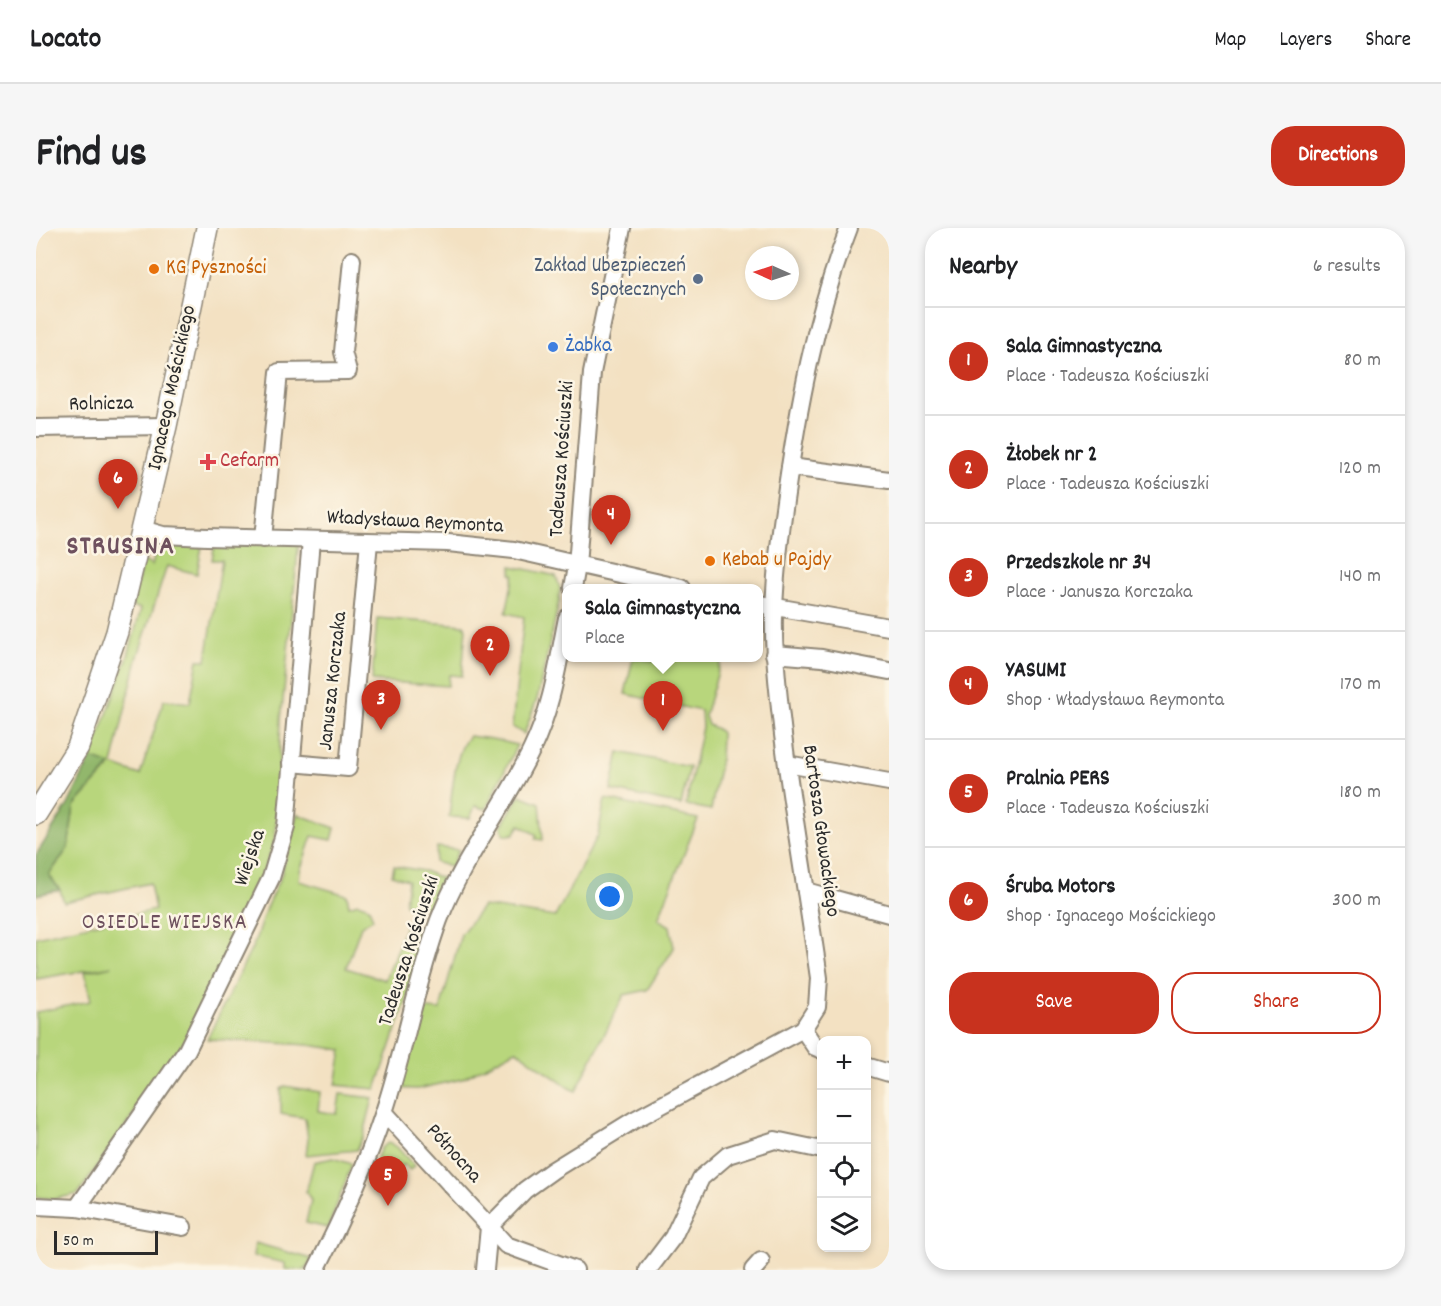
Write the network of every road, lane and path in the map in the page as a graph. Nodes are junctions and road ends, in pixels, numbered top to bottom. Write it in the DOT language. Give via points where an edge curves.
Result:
graph roads {
  1 [pos="207,228"];
  2 [pos="622,228"];
  3 [pos="849,228"];
  4 [pos="352,260"];
  5 [pos="166,426"];
  6 [pos="36,428"];
  7 [pos="790,467"];
  8 [pos="889,480"];
  9 [pos="142,529"];
  10 [pos="263,539"];
  11 [pos="311,540"];
  12 [pos="369,542"];
  13 [pos="578,566"];
  14 [pos="574,584"];
  15 [pos="663,584"];
  16 [pos="766,605"];
  17 [pos="889,627"];
  18 [pos="562,642"];
  19 [pos="774,654"];
  20 [pos="889,671"];
  21 [pos="291,763"];
  22 [pos="787,764"];
  23 [pos="889,782"];
  24 [pos="36,814"];
  25 [pos="807,891"];
  26 [pos="889,914"];
  27 [pos="802,1029"];
  28 [pos="817,1048"];
  29 [pos="871,1067"];
  30 [pos="889,1073"];
  31 [pos="384,1112"];
  32 [pos="817,1149"];
  33 [pos="36,1206"];
  34 [pos="77,1208"];
  35 [pos="183,1227"];
  36 [pos="489,1227"];
  37 [pos="316,1270"];
  38 [pos="485,1270"];
  39 [pos="575,1270"];
  40 [pos="648,1270"];
  1 -- 5 [label="street, Ignacego Mościckiego"];
  2 -- 13 [label="street, Tadeusza Kościuszki" via="592,373"];
  3 -- 7 [label="street, Bartosza Głowackiego" via="815,335"];
  4 -- 10 [label="street" via="343,352 348,371 279,372"];
  5 -- 6 [label="street, Rolnicza"];
  5 -- 9 [label="street, Ignacego Mościckiego"];
  7 -- 8 [label="street"];
  7 -- 16 [label="street, Bartosza Głowackiego"];
  9 -- 10 [label="street, Władysława Reymonta" via="163,535"];
  9 -- 24 [label="street, Ignacego Mościckiego" via="117,632 78,747"];
  10 -- 11 [label="street, Władysława Reymonta"];
  11 -- 12 [label="street, Władysława Reymonta"];
  11 -- 21 [label="street, Wiejska"];
  12 -- 13 [label="street, Władysława Reymonta" via="448,543 514,550"];
  12 -- 21 [label="street, Janusza Korczaka" via="348,768"];
  13 -- 14 [label="street, Tadeusza Kościuszki"];
  13 -- 15 [label="street, Władysława Reymonta"];
  16 -- 17 [label="street"];
  16 -- 19 [label="street, Bartosza Głowackiego"];
  18 -- 31 [label="street, Tadeusza Kościuszki" via="546,717 531,751 455,880 439,921"];
  19 -- 20 [label="street" via="822,658"];
  19 -- 22 [label="street, Bartosza Głowackiego"];
  21 -- 34 [label="street, Wiejska" via="286,827 271,878 257,908 187,1050"];
  22 -- 23 [label="street"];
  22 -- 25 [label="street, Bartosza Głowackiego"];
  25 -- 26 [label="street"];
  25 -- 27 [label="street, Bartosza Głowackiego" via="819,991 817,1007"];
  27 -- 28 [label="street"];
  27 -- 36 [label="street" via="634,1120 552,1170 525,1190"];
  29 -- 30 [label="street"];
  31 -- 36 [label="street, Północna"];
  31 -- 37 [label="street, Tadeusza Kościuszki" via="346,1211"];
  32 -- 40 [label="street" via="775,1140 728,1155 701,1178 673,1237"];
  33 -- 34 [label="street"];
  34 -- 35 [label="street"];
  36 -- 38 [label="street"];
  36 -- 39 [label="street, Północna" via="506,1245"];
}
